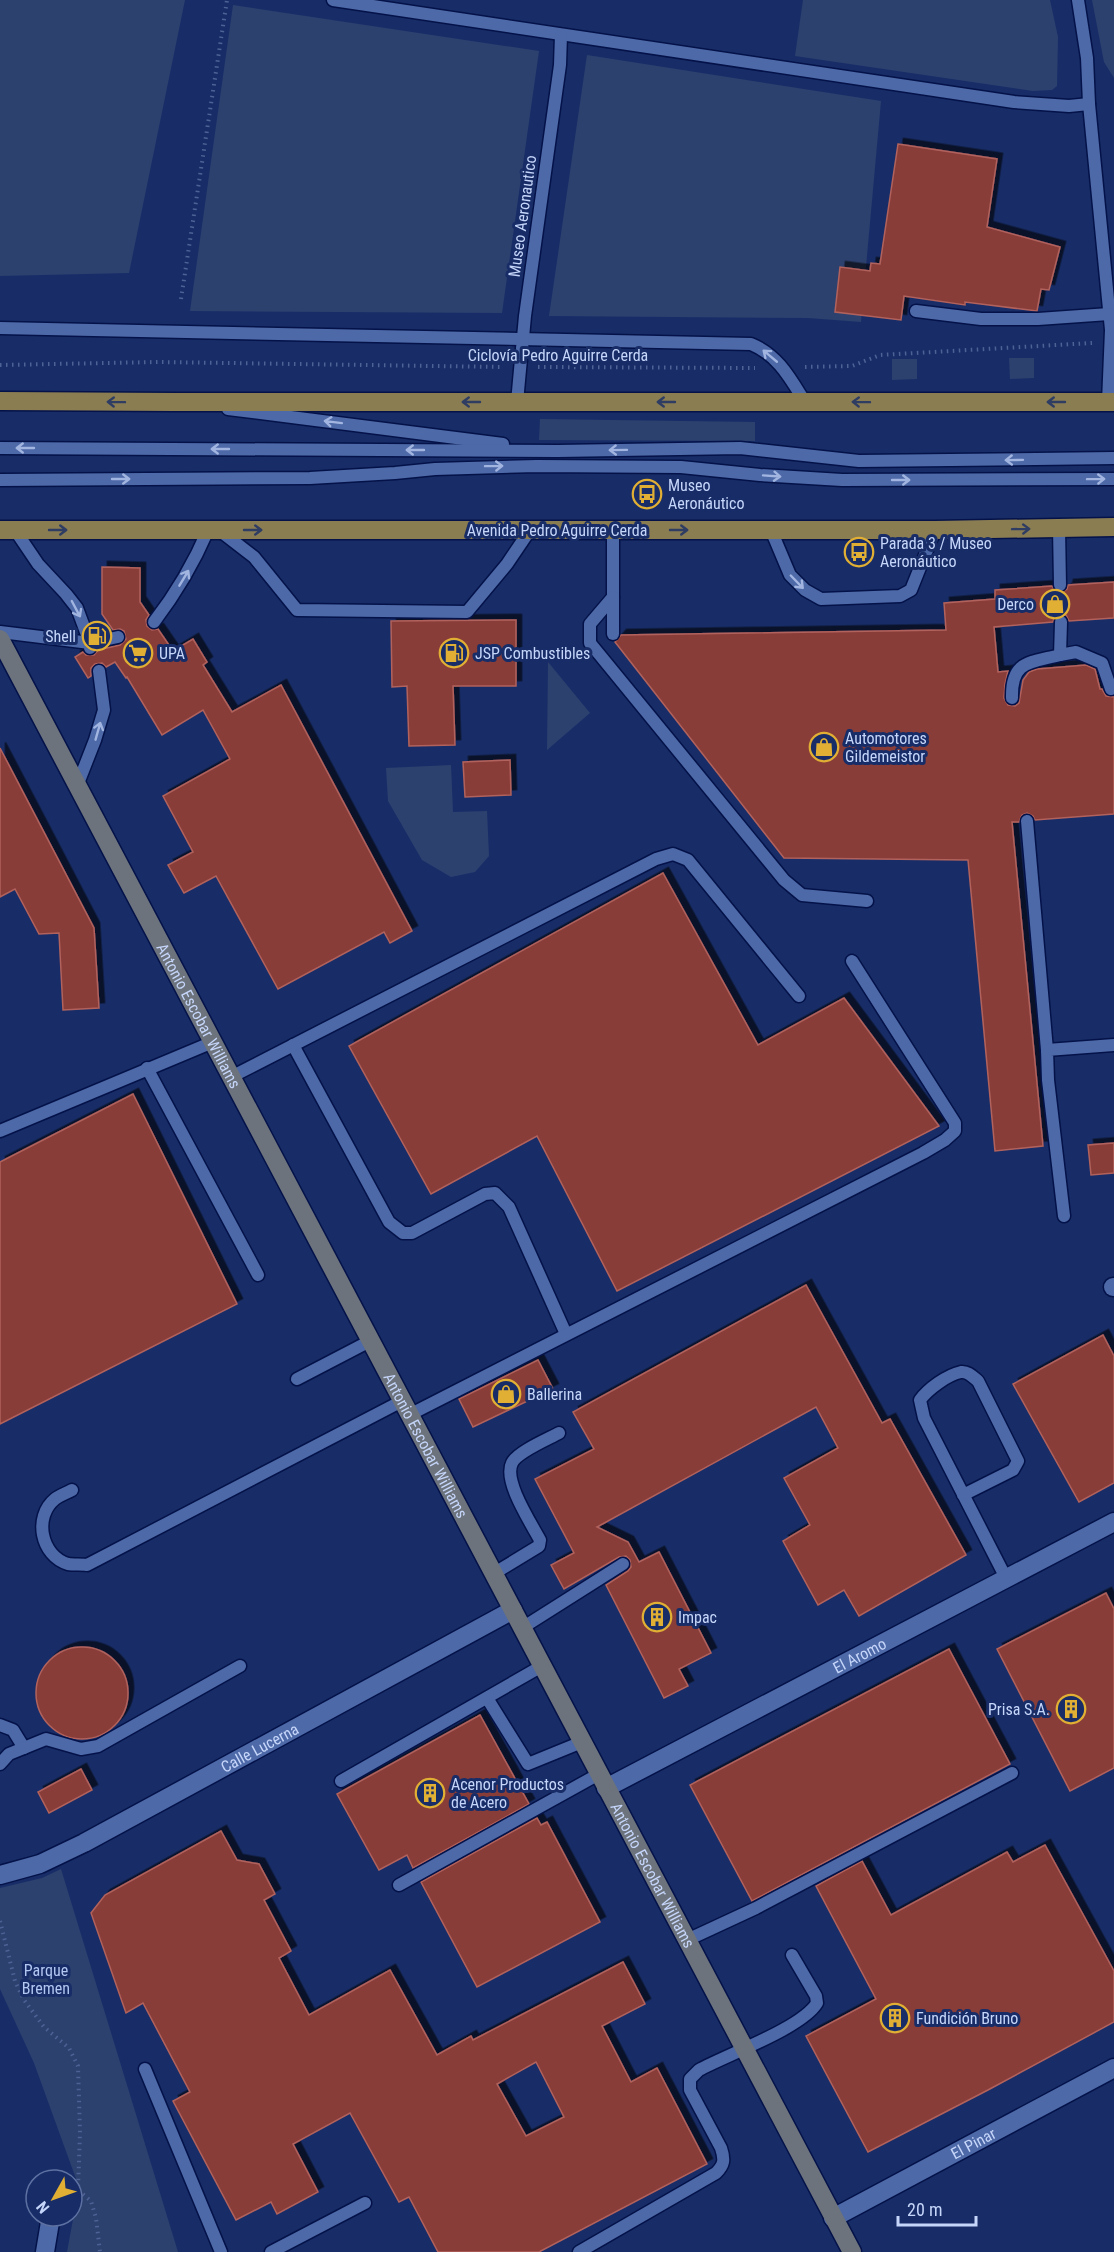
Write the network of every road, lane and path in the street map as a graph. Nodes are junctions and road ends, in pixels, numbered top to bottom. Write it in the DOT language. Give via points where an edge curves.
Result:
graph roads {
  1 [pos="227,0"];
  2 [pos="333,0"];
  3 [pos="1078,0"];
  4 [pos="561,35"];
  5 [pos="1089,104"];
  6 [pos="181,299"];
  7 [pos="916,311"];
  8 [pos="1109,314"];
  9 [pos="0,328"];
  10 [pos="523,339"];
  11 [pos="1111,342"];
  12 [pos="0,365"];
  13 [pos="521,367"];
  14 [pos="783,368"];
  15 [pos="0,401"];
  16 [pos="175,402"];
  17 [pos="518,402"];
  18 [pos="805,402"];
  19 [pos="1111,402"];
  20 [pos="0,448"];
  21 [pos="558,451"];
  22 [pos="1114,458"];
  23 [pos="1114,479"];
  24 [pos="0,480"];
  25 [pos="1114,527"];
  26 [pos="1059,528"];
  27 [pos="8,530"];
  28 [pos="213,530"];
  29 [pos="530,530"];
  30 [pos="771,530"];
  31 [pos="935,530"];
  32 [pos="613,531"];
  33 [pos="1060,585"];
  34 [pos="613,597"];
  35 [pos="154,622"];
  36 [pos="1061,622"];
  37 [pos="0,632"];
  38 [pos="613,634"];
  39 [pos="118,637"];
  40 [pos="0,639"];
  41 [pos="90,646"];
  42 [pos="1060,654"];
  43 [pos="4,659"];
  44 [pos="99,672"];
  45 [pos="1111,688"];
  46 [pos="1012,698"];
  47 [pos="77,786"];
  48 [pos="1027,821"];
  49 [pos="867,901"];
  50 [pos="852,961"];
  51 [pos="799,996"];
  52 [pos="213,1042"];
  53 [pos="293,1045"];
  54 [pos="1114,1045"];
  55 [pos="1047,1050"];
  56 [pos="147,1068"];
  57 [pos="231,1077"];
  58 [pos="0,1131"];
  59 [pos="1064,1216"];
  60 [pos="258,1275"];
  61 [pos="566,1334"];
  62 [pos="370,1341"];
  63 [pos="297,1379"];
  64 [pos="406,1408"];
  65 [pos="559,1433"];
  66 [pos="72,1490"];
  67 [pos="963,1495"];
  68 [pos="1114,1522"];
  69 [pos="623,1564"];
  70 [pos="493,1574"];
  71 [pos="1007,1580"];
  72 [pos="513,1610"];
  73 [pos="522,1628"];
  74 [pos="240,1666"];
  75 [pos="542,1666"];
  76 [pos="487,1698"];
  77 [pos="0,1725"];
  78 [pos="582,1742"];
  79 [pos="24,1748"];
  80 [pos="0,1764"];
  81 [pos="1012,1773"];
  82 [pos="341,1781"];
  83 [pos="603,1781"];
  84 [pos="0,1875"];
  85 [pos="399,1885"];
  86 [pos="0,1921"];
  87 [pos="687,1940"];
  88 [pos="792,1955"];
  89 [pos="744,2049"];
  90 [pos="1114,2068"];
  91 [pos="145,2069"];
  92 [pos="79,2168"];
  93 [pos="84,2195"];
  94 [pos="365,2203"];
  95 [pos="833,2218"];
  96 [pos="49,2228"];
  97 [pos="846,2250"];
  98 [pos="45,2252"];
  99 [pos="100,2252"];
  100 [pos="221,2252"];
  101 [pos="271,2252"];
  102 [pos="579,2252"];
  1 -- 6 [label="path"];
  2 -- 4 [label="lane"];
  3 -- 5 [label="lane" via="1088,58"];
  4 -- 5 [label="lane" via="1014,102"];
  4 -- 10 [label="lane, Museo Aeronautico"];
  5 -- 8 [label="lane"];
  7 -- 8 [label="lane" via="981,319"];
  8 -- 11 [label="lane"];
  9 -- 10 [label="lane"];
  10 -- 13 [label="lane, Museo Aeronautico"];
  14 -- 10 [label="lane, one-way" via="751,344"];
  11 -- 14 [label="path, Ciclovía Pedro Aguirre Cerda" via="880,355 852,366"];
  11 -- 19 [label="lane"];
  12 -- 13 [label="path, Ciclovía Pedro Aguirre Cerda" via="158,362"];
  13 -- 14 [label="path, Ciclovía Pedro Aguirre Cerda"];
  13 -- 17 [label="lane, Museo Aeronautico"];
  14 -- 18 [label="lane"];
  16 -- 15 [label="main road, one-way"];
  17 -- 16 [label="main road, one-way"];
  21 -- 16 [label="lane, one-way"];
  18 -- 17 [label="main road, one-way"];
  19 -- 18 [label="main road, one-way"];
  21 -- 20 [label="lane, one-way"];
  22 -- 21 [label="lane, one-way" via="859,461 740,448"];
  24 -- 23 [label="lane, one-way" via="310,478 537,466 681,467 842,480"];
  25 -- 26 [label="main road, Avenida Pedro Aguirre Cerda"];
  31 -- 26 [label="main road, Avenida Pedro Aguirre Cerda, one-way"];
  26 -- 33 [label="lane"];
  27 -- 28 [label="main road, Avenida Pedro Aguirre Cerda, one-way"];
  27 -- 41 [label="lane, one-way" via="76,608"];
  28 -- 29 [label="main road, Avenida Pedro Aguirre Cerda, one-way"];
  28 -- 29 [label="lane" via="254,557 297,610 467,612"];
  35 -- 28 [label="lane, one-way"];
  29 -- 32 [label="main road, Avenida Pedro Aguirre Cerda"];
  30 -- 31 [label="main road, Avenida Pedro Aguirre Cerda"];
  30 -- 31 [label="lane, one-way" via="790,575 821,599 900,596 911,590"];
  32 -- 30 [label="main road, Avenida Pedro Aguirre Cerda, one-way"];
  32 -- 34 [label="lane"];
  34 -- 38 [label="lane"];
  34 -- 49 [label="lane" via="590,624 590,643 784,880 802,895"];
  36 -- 42 [label="lane"];
  37 -- 41 [label="lane"];
  39 -- 41 [label="lane"];
  40 -- 43 [label="street, Antonio Escobar Williams"];
  42 -- 45 [label="lane" via="1076,652 1102,663"];
  42 -- 46 [label="lane" via="1023,665 1016,672"];
  43 -- 47 [label="street, Antonio Escobar Williams"];
  47 -- 44 [label="lane, one-way" via="104,710"];
  47 -- 52 [label="street, Antonio Escobar Williams"];
  48 -- 55 [label="lane"];
  50 -- 61 [label="lane" via="955,1123 956,1131 923,1153"];
  51 -- 53 [label="lane" via="688,860 673,854 656,859"];
  52 -- 56 [label="lane"];
  52 -- 57 [label="street, Antonio Escobar Williams"];
  53 -- 57 [label="lane"];
  53 -- 61 [label="lane" via="389,1222 403,1233 412,1233 485,1194 495,1193 509,1207"];
  54 -- 55 [label="lane"];
  55 -- 59 [label="lane"];
  56 -- 58 [label="lane"];
  56 -- 60 [label="lane"];
  57 -- 62 [label="street, Antonio Escobar Williams"];
  61 -- 64 [label="lane"];
  62 -- 63 [label="lane"];
  62 -- 64 [label="street, Antonio Escobar Williams"];
  64 -- 66 [label="lane" via="87,1565 68,1564 51,1553 42,1535 44,1516 54,1499"];
  64 -- 70 [label="street, Antonio Escobar Williams"];
  65 -- 70 [label="lane" via="512,1463 510,1480 540,1540 539,1546"];
  67 -- 67 [label="lane" via="924,1418 920,1400 929,1388 961,1372 978,1381 1018,1461 1013,1470"];
  67 -- 71 [label="lane"];
  68 -- 71 [label="street, El Aromo"];
  69 -- 73 [label="lane"];
  70 -- 72 [label="street, Antonio Escobar Williams"];
  71 -- 83 [label="street, El Aromo"];
  72 -- 73 [label="street, Antonio Escobar Williams"];
  72 -- 84 [label="street, Calle Lucerna" via="69,1851"];
  73 -- 75 [label="street, Antonio Escobar Williams"];
  74 -- 79 [label="lane" via="98,1746 81,1749 46,1739"];
  75 -- 76 [label="lane"];
  75 -- 78 [label="street, Antonio Escobar Williams"];
  76 -- 78 [label="lane" via="528,1764"];
  76 -- 82 [label="lane"];
  77 -- 79 [label="lane" via="13,1730"];
  78 -- 83 [label="street, Antonio Escobar Williams"];
  79 -- 80 [label="lane" via="9,1754"];
  81 -- 87 [label="lane" via="756,1908"];
  83 -- 85 [label="lane"];
  83 -- 87 [label="street, Antonio Escobar Williams"];
  86 -- 92 [label="path" via="15,1981 24,2000 44,2027 69,2048 78,2066"];
  87 -- 89 [label="street, Antonio Escobar Williams"];
  88 -- 89 [label="lane" via="817,2003 813,2010"];
  89 -- 95 [label="street, Antonio Escobar Williams"];
  89 -- 102 [label="lane" via="705,2067 690,2079 690,2090 725,2158 722,2166"];
  90 -- 95 [label="street, El Pinar"];
  91 -- 100 [label="lane"];
  93 -- 99 [label="path" via="91,2201 96,2218"];
  94 -- 101 [label="lane"];
  95 -- 97 [label="street, Antonio Escobar Williams"];
  96 -- 98 [label="street"];
}
